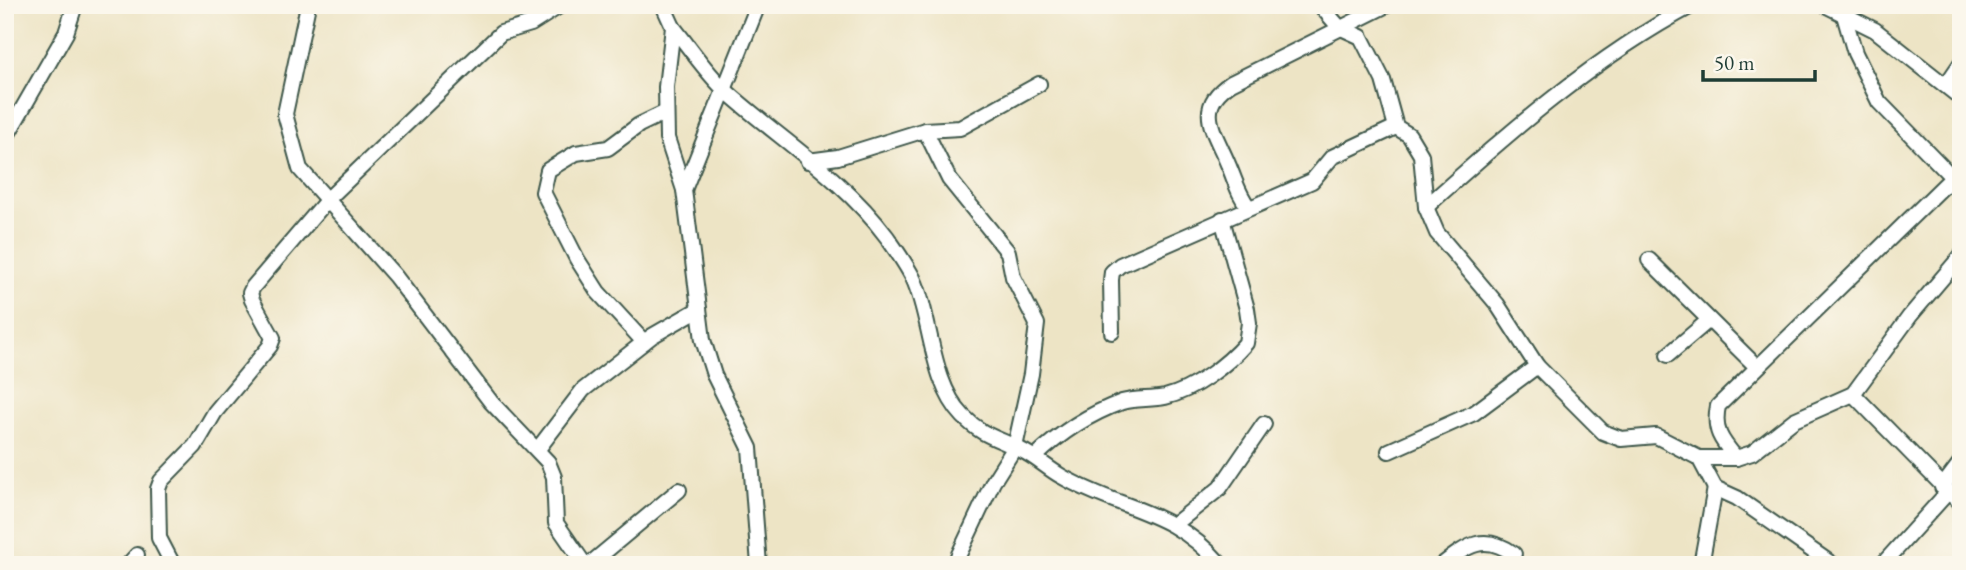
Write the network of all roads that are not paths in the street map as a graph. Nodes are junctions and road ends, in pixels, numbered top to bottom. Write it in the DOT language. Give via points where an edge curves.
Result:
graph roads {
  1 [pos="308,5"];
  2 [pos="561,5"];
  3 [pos="663,5"];
  4 [pos="758,5"];
  5 [pos="1320,5"];
  6 [pos="1387,5"];
  7 [pos="1693,5"];
  8 [pos="1825,5"];
  9 [pos="71,7"];
  10 [pos="1844,15"];
  11 [pos="673,27"];
  12 [pos="1339,27"];
  13 [pos="1961,63"];
  14 [pos="1039,84"];
  15 [pos="1946,85"];
  16 [pos="724,90"];
  17 [pos="1961,98"];
  18 [pos="666,112"];
  19 [pos="1396,127"];
  20 [pos="925,130"];
  21 [pos="5,139"];
  22 [pos="808,161"];
  23 [pos="1956,173"];
  24 [pos="684,190"];
  25 [pos="329,198"];
  26 [pos="1426,207"];
  27 [pos="1249,208"];
  28 [pos="1222,219"];
  29 [pos="1961,256"];
  30 [pos="1649,260"];
  31 [pos="699,309"];
  32 [pos="1709,320"];
  33 [pos="1112,332"];
  34 [pos="644,342"];
  35 [pos="1668,355"];
  36 [pos="1537,366"];
  37 [pos="1756,366"];
  38 [pos="1853,394"];
  39 [pos="1264,424"];
  40 [pos="1016,447"];
  41 [pos="538,449"];
  42 [pos="1390,451"];
  43 [pos="1035,457"];
  44 [pos="1699,458"];
  45 [pos="1736,458"];
  46 [pos="1961,462"];
  47 [pos="1715,488"];
  48 [pos="1945,489"];
  49 [pos="679,490"];
  50 [pos="1961,504"];
  51 [pos="1175,524"];
  52 [pos="1514,554"];
  53 [pos="173,565"];
  54 [pos="448,565"];
  55 [pos="457,565"];
  56 [pos="587,565"];
  57 [pos="759,565"];
  58 [pos="954,565"];
  59 [pos="1221,565"];
  60 [pos="1442,565"];
  61 [pos="1701,565"];
  62 [pos="1833,565"];
  63 [pos="1882,565"];
  1 -- 25 [label="street" via="285,114 300,169"];
  2 -- 25 [label="street" via="531,24 501,33"];
  3 -- 11 [label="street"];
  4 -- 16 [label="street"];
  5 -- 12 [label="street"];
  6 -- 12 [label="street"];
  7 -- 26 [label="street" via="1640,34 1553,99"];
  8 -- 10 [label="street"];
  9 -- 21 [label="street" via="65,33"];
  10 -- 15 [label="street" via="1875,30"];
  10 -- 23 [label="street" via="1855,53 1879,102"];
  11 -- 16 [label="street"];
  11 -- 18 [label="street"];
  12 -- 19 [label="street" via="1361,37 1383,80"];
  12 -- 27 [label="street" via="1231,83 1213,100 1211,127 1236,191"];
  13 -- 15 [label="street"];
  14 -- 20 [label="street" via="960,128"];
  15 -- 17 [label="street"];
  16 -- 22 [label="street"];
  16 -- 24 [label="street"];
  18 -- 24 [label="street" via="667,138"];
  18 -- 34 [label="street" via="608,148 576,153 548,170 543,192 598,292"];
  19 -- 26 [label="street" via="1409,135 1421,155"];
  19 -- 27 [label="street" via="1332,157 1312,181"];
  20 -- 22 [label="street" via="838,157"];
  20 -- 40 [label="street" via="949,179 1008,251 1013,277 1037,324"];
  22 -- 40 [label="street" via="825,170 898,253 913,279 934,355 962,415 985,436"];
  23 -- 37 [label="street"];
  24 -- 31 [label="street"];
  25 -- 41 [label="street" via="491,402"];
  25 -- 53 [label="street" via="250,293 273,338 270,346 215,412 195,446 160,481 159,538"];
  26 -- 36 [label="street" via="1437,233 1497,304"];
  27 -- 28 [label="street"];
  28 -- 33 [label="street" via="1146,251 1112,272"];
  28 -- 43 [label="street" via="1247,309 1246,343 1180,391 1124,401 1058,435"];
  29 -- 38 [label="street"];
  30 -- 32 [label="street"];
  31 -- 34 [label="street"];
  31 -- 57 [label="street" via="714,374 750,448"];
  32 -- 35 [label="street"];
  32 -- 37 [label="street"];
  34 -- 41 [label="street" via="583,390"];
  36 -- 42 [label="street" via="1474,413"];
  36 -- 44 [label="street" via="1603,432 1621,439 1656,436"];
  37 -- 45 [label="street" via="1718,406 1714,422"];
  38 -- 45 [label="street" via="1794,420 1752,453"];
  38 -- 48 [label="street"];
  39 -- 51 [label="street" via="1220,488"];
  40 -- 43 [label="street"];
  40 -- 58 [label="street" via="993,482"];
  41 -- 56 [label="street" via="554,477 556,523"];
  43 -- 51 [label="street" via="1062,477"];
  44 -- 45 [label="street"];
  44 -- 47 [label="street"];
  46 -- 48 [label="street"];
  47 -- 61 [label="street"];
  47 -- 62 [label="street" via="1737,498"];
  48 -- 50 [label="street"];
  48 -- 63 [label="street"];
  49 -- 56 [label="street"];
  51 -- 59 [label="street" via="1202,543"];
  52 -- 60 [label="street" via="1500,544 1478,542"];
  54 -- 55 [label="street"];
}
